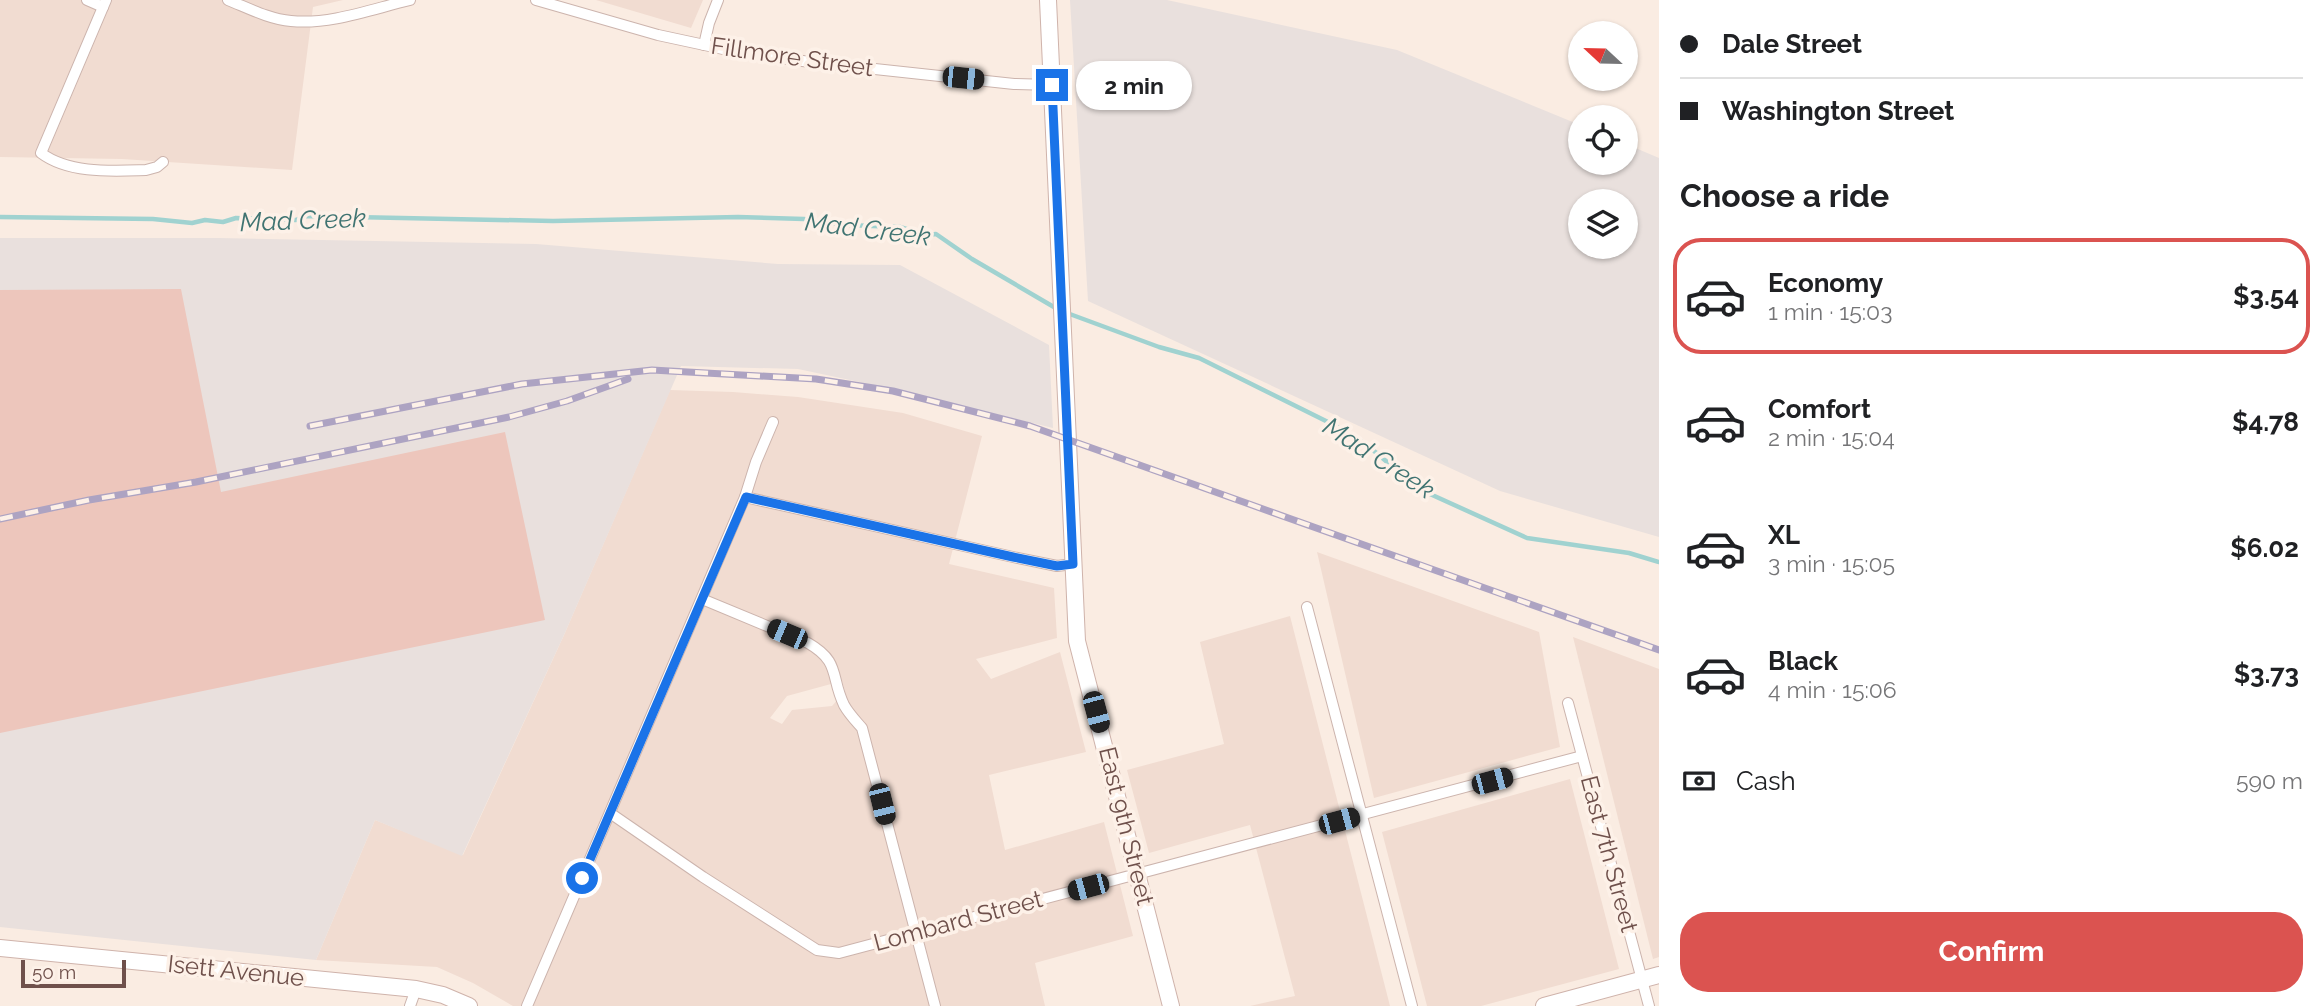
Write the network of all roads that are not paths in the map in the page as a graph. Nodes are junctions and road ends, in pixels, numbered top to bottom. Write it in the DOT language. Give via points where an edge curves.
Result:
graph roads {
  1 [pos="88,0"];
  2 [pos="228,0"];
  3 [pos="410,0"];
  4 [pos="536,0"];
  5 [pos="718,0"];
  6 [pos="1048,0"];
  7 [pos="104,4"];
  8 [pos="704,45"];
  9 [pos="1052,85"];
  10 [pos="163,162"];
  11 [pos="773,422"];
  12 [pos="746,497"];
  13 [pos="1073,564"];
  14 [pos="702,599"];
  15 [pos="1307,607"];
  16 [pos="1568,703"];
  17 [pos="1582,756"];
  18 [pos="610,813"];
  19 [pos="1362,816"];
  20 [pos="1138,874"];
  21 [pos="915,933"];
  22 [pos="0,948"];
  23 [pos="1659,975"];
  24 [pos="1642,979"];
  25 [pos="416,989"];
  26 [pos="410,1006"];
  27 [pos="469,1006"];
  28 [pos="527,1006"];
  29 [pos="935,1006"];
  30 [pos="1171,1006"];
  31 [pos="1412,1006"];
  32 [pos="1544,1006"];
  33 [pos="1649,1006"];
  1 -- 7 [label="street"];
  2 -- 3 [label="street" via="261,14 304,22"];
  4 -- 8 [label="street, Fillmore Street"];
  5 -- 8 [label="street"];
  6 -- 9 [label="main road, East 9th Street"];
  7 -- 10 [label="street" via="41,153 78,168 146,170"];
  8 -- 9 [label="street, Fillmore Street" via="810,62"];
  9 -- 13 [label="main road, East 9th Street"];
  11 -- 12 [label="street"];
  12 -- 13 [label="street" via="1013,557 1057,566"];
  12 -- 14 [label="street"];
  13 -- 20 [label="main road, East 9th Street" via="1077,641"];
  14 -- 18 [label="street"];
  14 -- 21 [label="street" via="808,643 834,668 844,704 862,727"];
  15 -- 19 [label="street"];
  16 -- 17 [label="street, East 7th Street"];
  17 -- 19 [label="street, Lombard Street"];
  17 -- 24 [label="street, East 7th Street"];
  18 -- 21 [label="street, Lombard Street" via="817,950 839,953"];
  18 -- 28 [label="street"];
  19 -- 20 [label="street, Lombard Street"];
  19 -- 31 [label="street"];
  20 -- 21 [label="street, Lombard Street"];
  20 -- 30 [label="main road, East 9th Street"];
  21 -- 29 [label="street"];
  22 -- 25 [label="main road, Isett Avenue"];
  23 -- 24 [label="main road"];
  24 -- 32 [label="main road"];
  24 -- 33 [label="street, East 7th Street"];
  25 -- 26 [label="street"];
  25 -- 27 [label="main road, Isett Avenue"];
}
